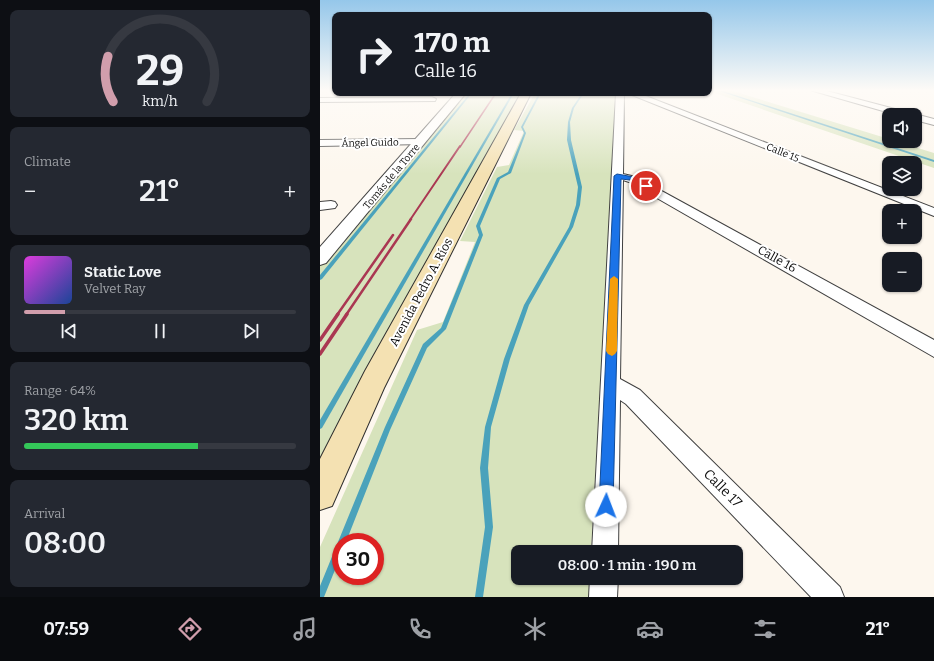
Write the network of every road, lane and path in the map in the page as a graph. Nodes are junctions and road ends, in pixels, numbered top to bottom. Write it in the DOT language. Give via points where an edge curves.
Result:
graph roads {
  1 [pos="440,118"];
  2 [pos="512,118"];
  3 [pos="619,118"];
  4 [pos="694,118"];
  5 [pos="922,119"];
  6 [pos="934,122"];
  7 [pos="420,142"];
  8 [pos="320,143"];
  9 [pos="617,176"];
  10 [pos="934,212"];
  11 [pos="320,259"];
  12 [pos="934,349"];
  13 [pos="610,384"];
  14 [pos="320,494"];
  15 [pos="605,545"];
  16 [pos="604,585"];
  17 [pos="603,597"];
  18 [pos="830,597"];
  1 -- 7 [label="street, Tomás de la Torre"];
  2 -- 14 [label="main road, Avenida Pedro A. Ríos" via="374,380"];
  3 -- 9 [label="street"];
  4 -- 10 [label="street, Calle 15"];
  5 -- 6 [label="street"];
  7 -- 8 [label="street, Ángel Guido"];
  7 -- 11 [label="street, Tomás de la Torre"];
  9 -- 12 [label="street, Calle 16" via="632,179 646,186"];
  9 -- 13 [label="street"];
  13 -- 15 [label="street"];
  13 -- 18 [label="street, Calle 17" via="633,397"];
  16 -- 17 [label="street"];
}
